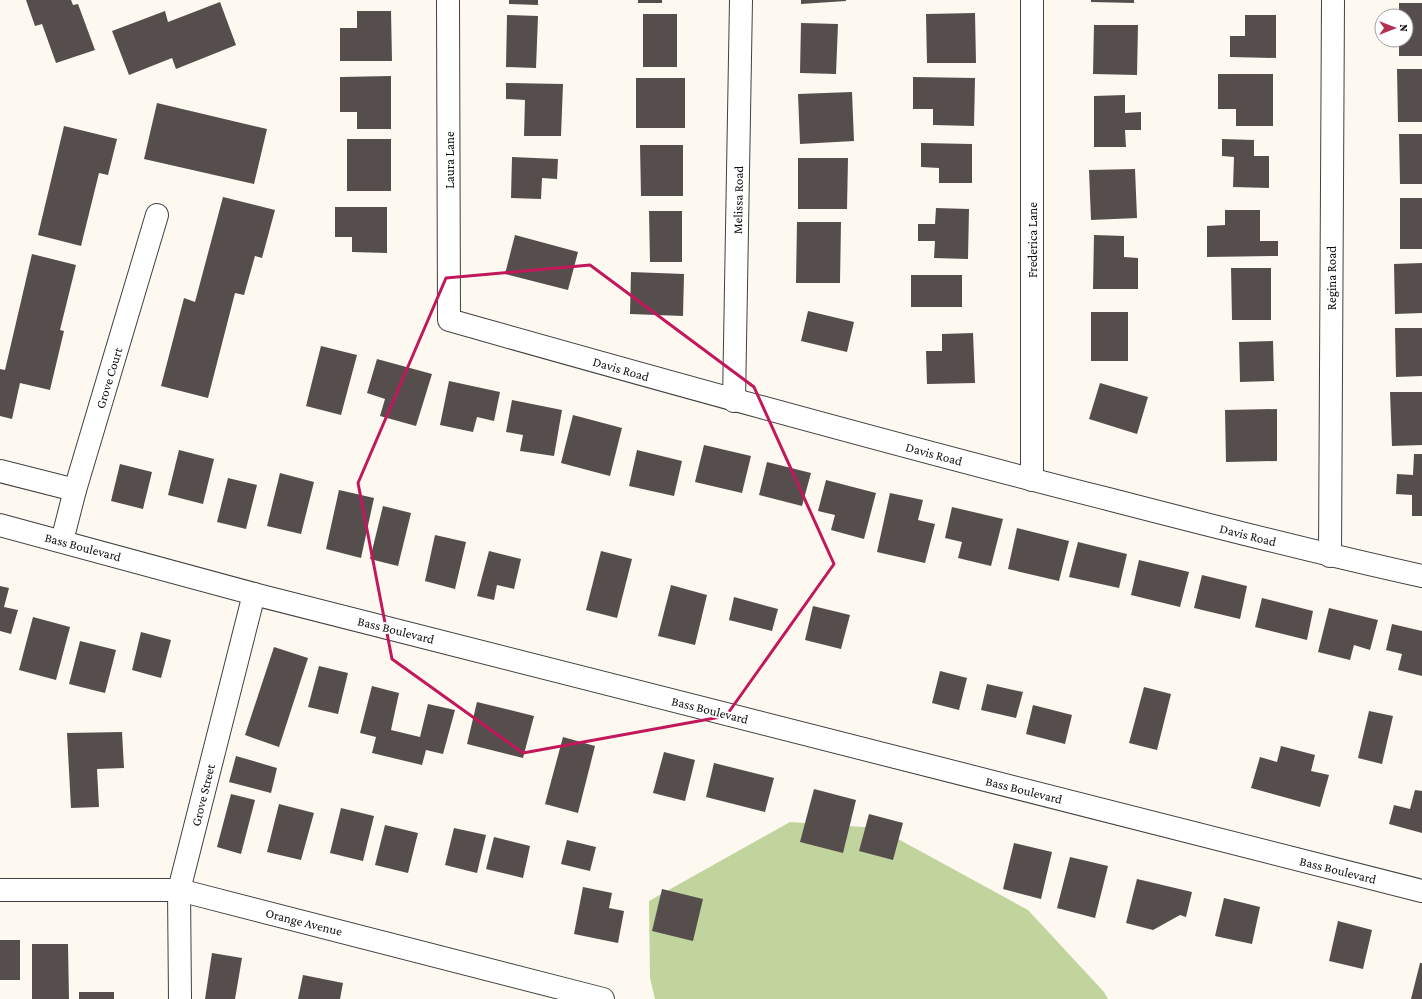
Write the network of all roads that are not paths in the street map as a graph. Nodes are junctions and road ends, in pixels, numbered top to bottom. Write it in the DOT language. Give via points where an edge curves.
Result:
graph roads {
  1 [pos="448,0"];
  2 [pos="741,0"];
  3 [pos="1032,0"];
  4 [pos="1333,0"];
  5 [pos="158,215"];
  6 [pos="449,320"];
  7 [pos="734,401"];
  8 [pos="0,471"];
  9 [pos="1032,480"];
  10 [pos="75,490"];
  11 [pos="0,525"];
  12 [pos="62,541"];
  13 [pos="1330,556"];
  14 [pos="1422,576"];
  15 [pos="254,594"];
  16 [pos="0,890"];
  17 [pos="180,890"];
  18 [pos="1422,891"];
  19 [pos="180,999"];
  20 [pos="603,999"];
  1 -- 6 [label="street, Laura Lane"];
  2 -- 7 [label="street, Melissa Road"];
  3 -- 9 [label="street, Frederica Lane"];
  4 -- 13 [label="street, Regina Road"];
  5 -- 10 [label="street, Grove Court"];
  6 -- 7 [label="street, Davis Road"];
  7 -- 9 [label="street, Davis Road"];
  8 -- 10 [label="street"];
  9 -- 13 [label="street, Davis Road"];
  10 -- 12 [label="street, Grove Court"];
  11 -- 12 [label="street, Bass Boulevard"];
  12 -- 15 [label="street, Bass Boulevard"];
  13 -- 14 [label="street, Davis Road"];
  15 -- 17 [label="street, Grove Street"];
  15 -- 18 [label="street, Bass Boulevard"];
  16 -- 17 [label="street, Orange Avenue"];
  17 -- 19 [label="street, Grove Street"];
  17 -- 20 [label="street, Orange Avenue"];
}
